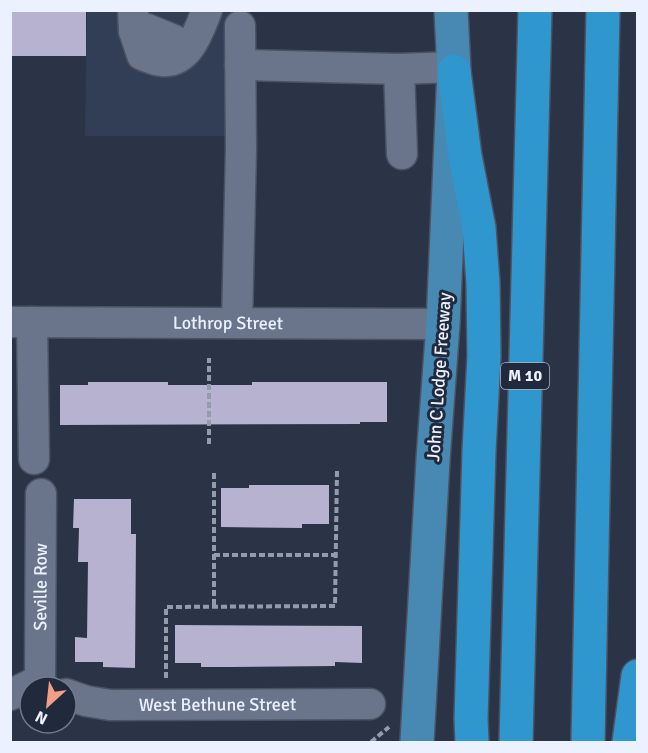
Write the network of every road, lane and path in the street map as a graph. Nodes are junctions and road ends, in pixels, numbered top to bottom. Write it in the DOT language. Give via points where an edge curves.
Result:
graph roads {
  1 [pos="207,10"];
  2 [pos="452,10"];
  3 [pos="535,10"];
  4 [pos="603,10"];
  5 [pos="134,21"];
  6 [pos="240,26"];
  7 [pos="240,65"];
  8 [pos="404,69"];
  9 [pos="454,69"];
  10 [pos="402,154"];
  11 [pos="21,322"];
  12 [pos="237,323"];
  13 [pos="443,324"];
  14 [pos="209,358"];
  15 [pos="209,444"];
  16 [pos="34,459"];
  17 [pos="338,471"];
  18 [pos="214,473"];
  19 [pos="41,494"];
  20 [pos="214,555"];
  21 [pos="336,555"];
  22 [pos="214,607"];
  23 [pos="46,675"];
  24 [pos="638,676"];
  25 [pos="166,688"];
  26 [pos="78,698"];
  27 [pos="370,704"];
  28 [pos="405,733"];
  29 [pos="371,742"];
  30 [pos="472,742"];
  31 [pos="516,742"];
  32 [pos="588,742"];
  33 [pos="629,742"];
  1 -- 5 [label="street" via="188,50 174,59 161,61 142,54"];
  2 -- 9 [label="main road, John C Lodge Freeway"];
  3 -- 31 [label="highway, M 10"];
  4 -- 32 [label="highway"];
  6 -- 7 [label="street"];
  7 -- 8 [label="street"];
  7 -- 12 [label="street"];
  8 -- 9 [label="street"];
  8 -- 10 [label="street"];
  9 -- 13 [label="main road, John C Lodge Freeway"];
  9 -- 30 [label="highway" via="479,228 483,293"];
  11 -- 12 [label="street, Lothrop Street"];
  11 -- 16 [label="street"];
  12 -- 13 [label="street, Lothrop Street"];
  13 -- 28 [label="main road, John C Lodge Freeway"];
  14 -- 15 [label="path"];
  17 -- 21 [label="path"];
  18 -- 20 [label="path"];
  19 -- 23 [label="street, Seville Row"];
  20 -- 21 [label="path"];
  20 -- 22 [label="path"];
  21 -- 22 [label="path" via="335,606"];
  22 -- 25 [label="path" via="166,607"];
  24 -- 33 [label="highway"];
  26 -- 27 [label="street, West Bethune Street" via="110,705"];
  28 -- 29 [label="path"];
}
